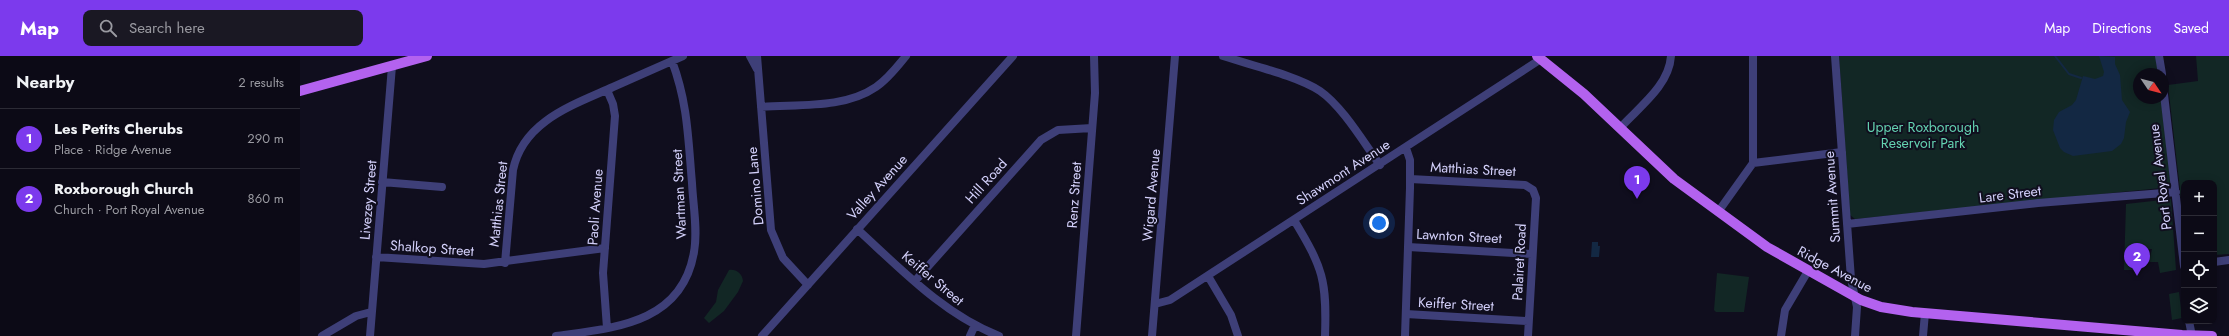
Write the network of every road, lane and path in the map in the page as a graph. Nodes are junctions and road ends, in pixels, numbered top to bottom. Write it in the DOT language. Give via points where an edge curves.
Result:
graph roads {
  1 [pos="427,56"];
  2 [pos="683,56"];
  3 [pos="750,56"];
  4 [pos="758,56"];
  5 [pos="906,56"];
  6 [pos="1013,56"];
  7 [pos="1094,56"];
  8 [pos="1175,56"];
  9 [pos="1223,56"];
  10 [pos="1671,56"];
  11 [pos="1753,56"];
  12 [pos="1836,56"];
  13 [pos="2159,56"];
  14 [pos="1540,57"];
  15 [pos="672,61"];
  16 [pos="392,66"];
  17 [pos="2161,68"];
  18 [pos="759,73"];
  19 [pos="300,90"];
  20 [pos="607,90"];
  21 [pos="2165,104"];
  22 [pos="761,107"];
  23 [pos="1092,128"];
  24 [pos="1620,128"];
  25 [pos="1406,148"];
  26 [pos="1842,152"];
  27 [pos="1753,163"];
  28 [pos="1380,165"];
  29 [pos="1410,179"];
  30 [pos="382,182"];
  31 [pos="442,187"];
  32 [pos="1533,190"];
  33 [pos="2176,192"];
  34 [pos="1718,212"];
  35 [pos="1294,220"];
  36 [pos="1847,224"];
  37 [pos="857,229"];
  38 [pos="1408,247"];
  39 [pos="605,248"];
  40 [pos="2183,252"];
  41 [pos="1532,254"];
  42 [pos="376,257"];
  43 [pos="2229,260"];
  44 [pos="2217,262"];
  45 [pos="505,263"];
  46 [pos="1808,271"];
  47 [pos="1208,276"];
  48 [pos="915,281"];
  49 [pos="808,285"];
  50 [pos="1854,297"];
  51 [pos="1155,304"];
  52 [pos="371,312"];
  53 [pos="1925,313"];
  54 [pos="1406,314"];
  55 [pos="1528,322"];
  56 [pos="2190,324"];
  57 [pos="975,326"];
  58 [pos="607,328"];
  59 [pos="322,336"];
  60 [pos="370,336"];
  61 [pos="556,336"];
  62 [pos="762,336"];
  63 [pos="970,336"];
  64 [pos="999,336"];
  65 [pos="1076,336"];
  66 [pos="1152,336"];
  67 [pos="1238,336"];
  68 [pos="1325,336"];
  69 [pos="1405,336"];
  70 [pos="1528,336"];
  71 [pos="1781,336"];
  72 [pos="1855,336"];
  73 [pos="1923,336"];
  74 [pos="2192,336"];
  75 [pos="2212,336"];
  1 -- 16 [label="main road"];
  2 -- 15 [label="street, Matthias Street"];
  3 -- 18 [label="street, Domino Lane"];
  4 -- 18 [label="street, Domino Lane"];
  5 -- 22 [label="street" via="878,85 851,99"];
  6 -- 37 [label="street, Valley Avenue"];
  7 -- 23 [label="street, Renz Street" via="1096,82"];
  8 -- 51 [label="street, Wigard Avenue"];
  9 -- 28 [label="street" via="1303,82 1320,91 1334,104"];
  10 -- 24 [label="street" via="1664,80"];
  11 -- 27 [label="street"];
  12 -- 26 [label="street, Summit Avenue"];
  13 -- 17 [label="street"];
  14 -- 24 [label="main road, Ridge Avenue"];
  14 -- 25 [label="street, Shawmont Avenue"];
  15 -- 20 [label="street, Matthias Street"];
  15 -- 58 [label="street, Wartman Street" via="683,92 686,112 695,231 694,253 681,286 662,307 638,321"];
  16 -- 19 [label="main road"];
  16 -- 30 [label="street, Livezey Street"];
  18 -- 22 [label="street, Domino Lane"];
  20 -- 39 [label="street, Paoli Avenue" via="615,116"];
  20 -- 45 [label="street, Matthias Street" via="560,111 530,135 521,147 513,170"];
  21 -- 33 [label="street, Port Royal Avenue"];
  22 -- 49 [label="street, Domino Lane" via="772,233 786,262"];
  23 -- 48 [label="street, Hill Road" via="1064,129 1041,140"];
  23 -- 65 [label="street, Renz Street"];
  24 -- 34 [label="main road, Ridge Avenue" via="1674,179"];
  25 -- 28 [label="street, Shawmont Avenue"];
  25 -- 29 [label="street" via="1410,160"];
  26 -- 27 [label="street"];
  26 -- 36 [label="street, Summit Avenue"];
  27 -- 34 [label="street"];
  28 -- 35 [label="street, Shawmont Avenue"];
  29 -- 32 [label="street, Matthias Street" via="1525,185"];
  29 -- 38 [label="street"];
  30 -- 31 [label="street"];
  30 -- 42 [label="street, Livezey Street"];
  32 -- 41 [label="street, Palairet Road" via="1536,198"];
  33 -- 36 [label="street, Lare Street" via="2038,203"];
  33 -- 40 [label="street, Port Royal Avenue"];
  34 -- 46 [label="main road, Ridge Avenue" via="1776,253"];
  35 -- 47 [label="street, Shawmont Avenue"];
  35 -- 68 [label="street" via="1314,254 1323,278 1326,302"];
  36 -- 50 [label="street, Summit Avenue"];
  37 -- 48 [label="street, Keiffer Street"];
  37 -- 49 [label="street, Valley Avenue"];
  38 -- 41 [label="street, Lawnton Street"];
  38 -- 54 [label="street"];
  39 -- 45 [label="street, Shalkop Street"];
  39 -- 58 [label="street, Paoli Avenue" via="603,285"];
  41 -- 55 [label="street, Palairet Road"];
  42 -- 45 [label="street, Shalkop Street" via="475,264"];
  42 -- 52 [label="street, Livezey Street"];
  43 -- 44 [label="street"];
  46 -- 50 [label="main road, Ridge Avenue"];
  46 -- 71 [label="street" via="1785,310"];
  47 -- 51 [label="street, Shawmont Avenue" via="1170,300"];
  47 -- 67 [label="street" via="1228,308"];
  48 -- 57 [label="street, Keiffer Street" via="946,308"];
  49 -- 62 [label="street, Valley Avenue"];
  50 -- 53 [label="main road, Ridge Avenue" via="1880,307"];
  50 -- 72 [label="street, Summit Avenue" via="1857,309"];
  51 -- 66 [label="street, Wigard Avenue"];
  52 -- 59 [label="street" via="356,316"];
  52 -- 60 [label="street, Livezey Street"];
  53 -- 73 [label="street"];
  53 -- 74 [label="main road, Ridge Avenue"];
  54 -- 55 [label="street, Keiffer Street"];
  54 -- 69 [label="street"];
  55 -- 70 [label="street, Palairet Road"];
  56 -- 74 [label="street"];
  57 -- 63 [label="street"];
  57 -- 64 [label="street, Keiffer Street"];
  58 -- 61 [label="street"];
  74 -- 75 [label="main road, Ridge Avenue"];
}
